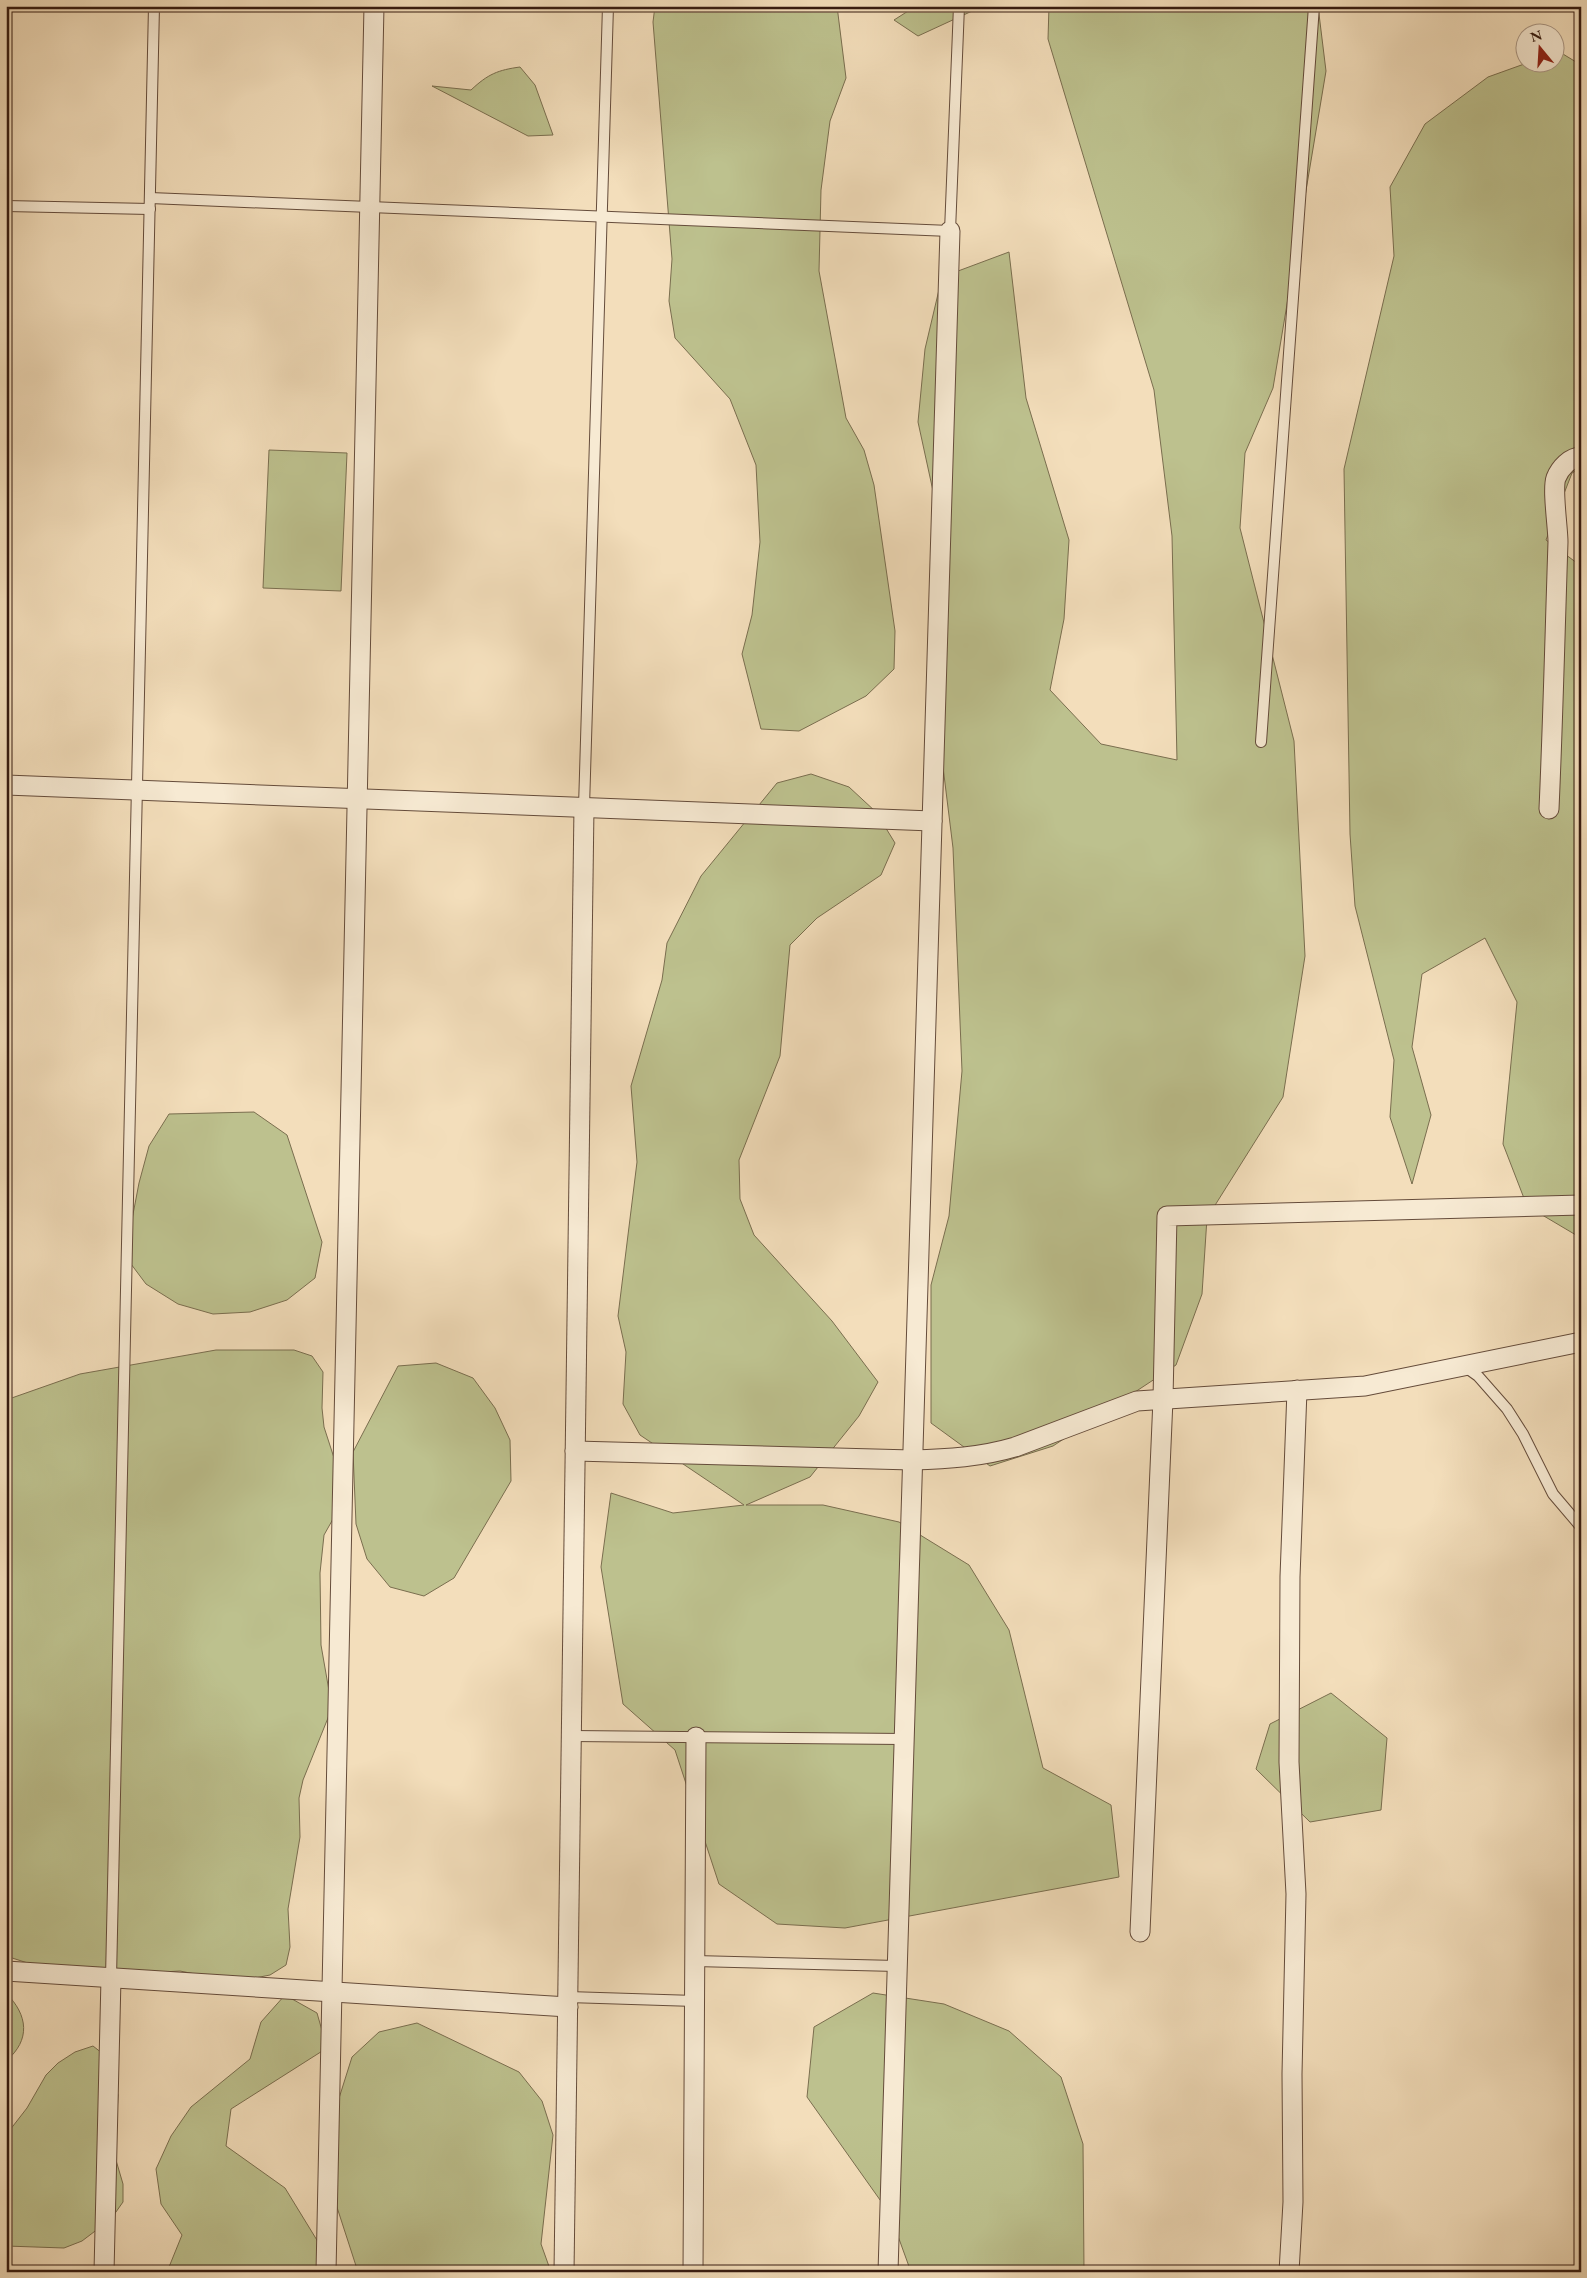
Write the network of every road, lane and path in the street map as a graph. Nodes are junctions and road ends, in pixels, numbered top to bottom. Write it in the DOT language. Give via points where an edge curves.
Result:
graph roads {
  1 [pos="154,6"];
  2 [pos="374,6"];
  3 [pos="608,6"];
  4 [pos="959,6"];
  5 [pos="1314,6"];
  6 [pos="150,198"];
  7 [pos="6,206"];
  8 [pos="370,207"];
  9 [pos="150,209"];
  10 [pos="602,216"];
  11 [pos="950,231"];
  12 [pos="1581,457"];
  13 [pos="1261,742"];
  14 [pos="6,784"];
  15 [pos="137,790"];
  16 [pos="359,798"];
  17 [pos="584,807"];
  18 [pos="1549,809"];
  19 [pos="932,821"];
  20 [pos="1581,1205"];
  21 [pos="1581,1342"];
  22 [pos="1463,1366"];
  23 [pos="1297,1390"];
  24 [pos="1163,1399"];
  25 [pos="575,1451"];
  26 [pos="912,1460"];
  27 [pos="1581,1528"];
  28 [pos="571,1736"];
  29 [pos="696,1737"];
  30 [pos="904,1739"];
  31 [pos="1140,1932"];
  32 [pos="695,1961"];
  33 [pos="897,1966"];
  34 [pos="6,1971"];
  35 [pos="111,1978"];
  36 [pos="332,1992"];
  37 [pos="695,2001"];
  38 [pos="568,2002"];
  39 [pos="104,2272"];
  40 [pos="326,2272"];
  41 [pos="564,2272"];
  42 [pos="693,2272"];
  43 [pos="888,2272"];
  44 [pos="1289,2272"];
  1 -- 6 [label="lane"];
  2 -- 8 [label="street"];
  3 -- 10 [label="lane"];
  4 -- 11 [label="lane"];
  5 -- 13 [label="lane"];
  6 -- 8 [label="lane"];
  6 -- 9 [label="lane"];
  7 -- 9 [label="lane"];
  8 -- 10 [label="lane"];
  8 -- 16 [label="street"];
  9 -- 15 [label="lane"];
  10 -- 11 [label="lane"];
  10 -- 17 [label="lane"];
  11 -- 19 [label="street"];
  12 -- 18 [label="street" via="1564,465 1555,479 1558,540"];
  14 -- 15 [label="street"];
  15 -- 16 [label="street"];
  15 -- 35 [label="lane"];
  16 -- 17 [label="street"];
  16 -- 36 [label="street"];
  17 -- 19 [label="street"];
  17 -- 25 [label="street"];
  19 -- 26 [label="street"];
  20 -- 24 [label="street" via="1166,1216"];
  21 -- 22 [label="street"];
  22 -- 23 [label="street" via="1365,1386"];
  22 -- 27 [label="lane" via="1478,1376 1507,1409 1553,1494"];
  23 -- 24 [label="street"];
  23 -- 44 [label="street" via="1290,1587 1289,1762 1296,1894 1293,2202"];
  24 -- 26 [label="street" via="1138,1401 995,1453 967,1458"];
  24 -- 31 [label="street"];
  25 -- 26 [label="street"];
  25 -- 28 [label="street"];
  26 -- 30 [label="street"];
  28 -- 29 [label="lane"];
  28 -- 38 [label="street"];
  29 -- 30 [label="lane"];
  29 -- 32 [label="street"];
  30 -- 33 [label="street"];
  32 -- 33 [label="lane"];
  32 -- 37 [label="street"];
  33 -- 43 [label="street"];
  34 -- 35 [label="street"];
  35 -- 36 [label="street"];
  35 -- 39 [label="street"];
  36 -- 38 [label="street"];
  36 -- 40 [label="street"];
  37 -- 38 [label="lane"];
  37 -- 42 [label="street"];
  38 -- 41 [label="street"];
}
